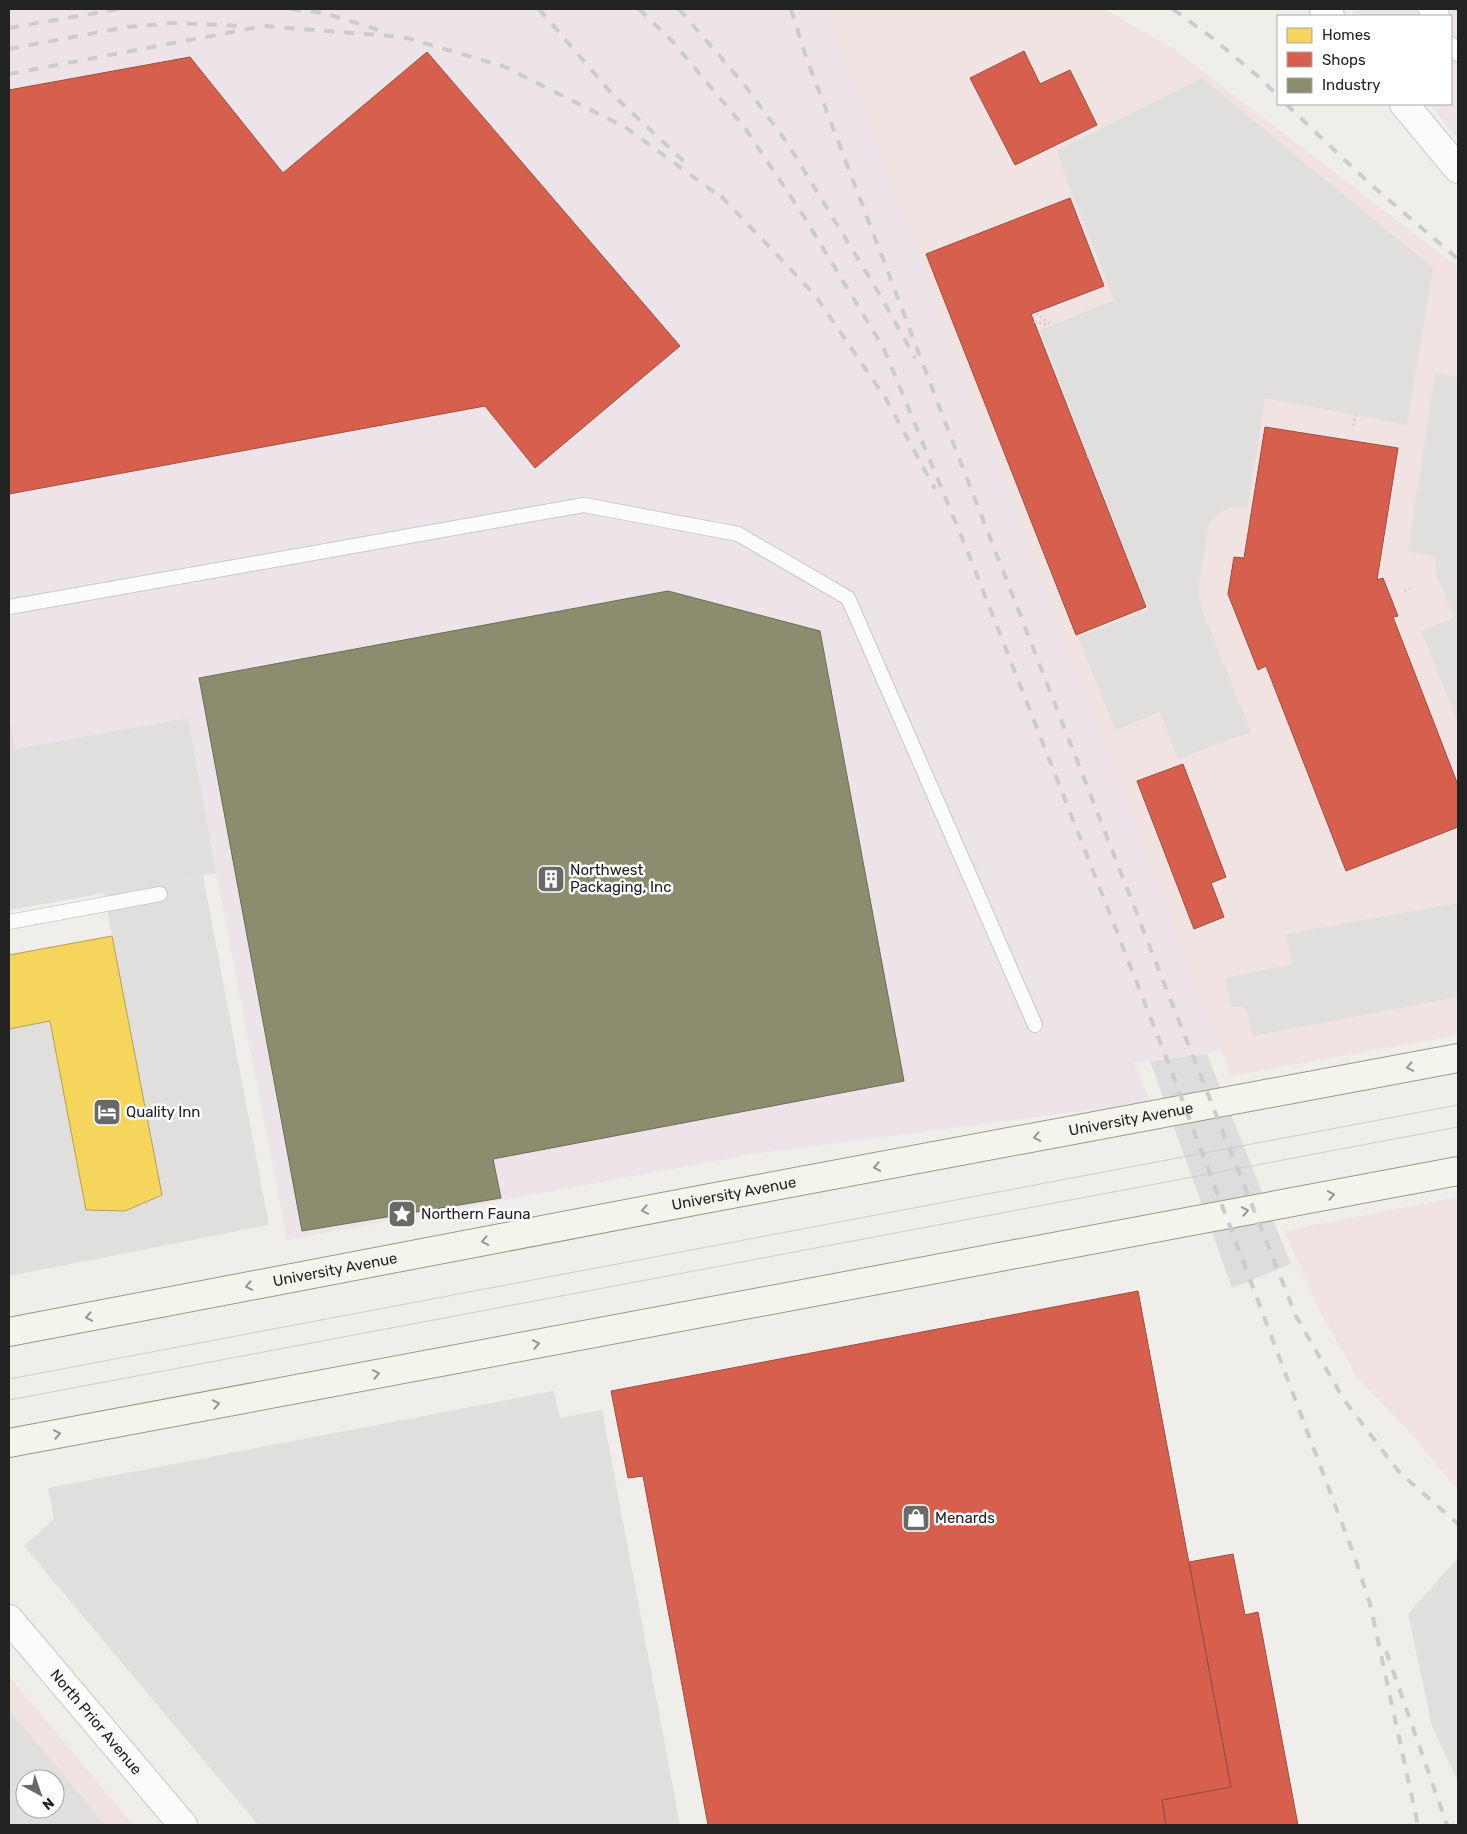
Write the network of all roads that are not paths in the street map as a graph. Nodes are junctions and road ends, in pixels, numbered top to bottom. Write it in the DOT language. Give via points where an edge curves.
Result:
graph roads {
  1 [pos="1405,105"];
  2 [pos="1458,169"];
  3 [pos="9,607"];
  4 [pos="160,894"];
  5 [pos="9,922"];
  6 [pos="1035,1025"];
  7 [pos="1458,1058"];
  8 [pos="1458,1171"];
  9 [pos="9,1332"];
  10 [pos="9,1443"];
  11 [pos="9,1619"];
  12 [pos="183,1825"];
  1 -- 2 [label="street"];
  3 -- 6 [label="lane" via="584,505 738,534 848,598"];
  4 -- 5 [label="lane"];
  7 -- 9 [label="main road, University Avenue, one-way"];
  10 -- 8 [label="main road, one-way"];
  11 -- 12 [label="street, North Prior Avenue"];
}
